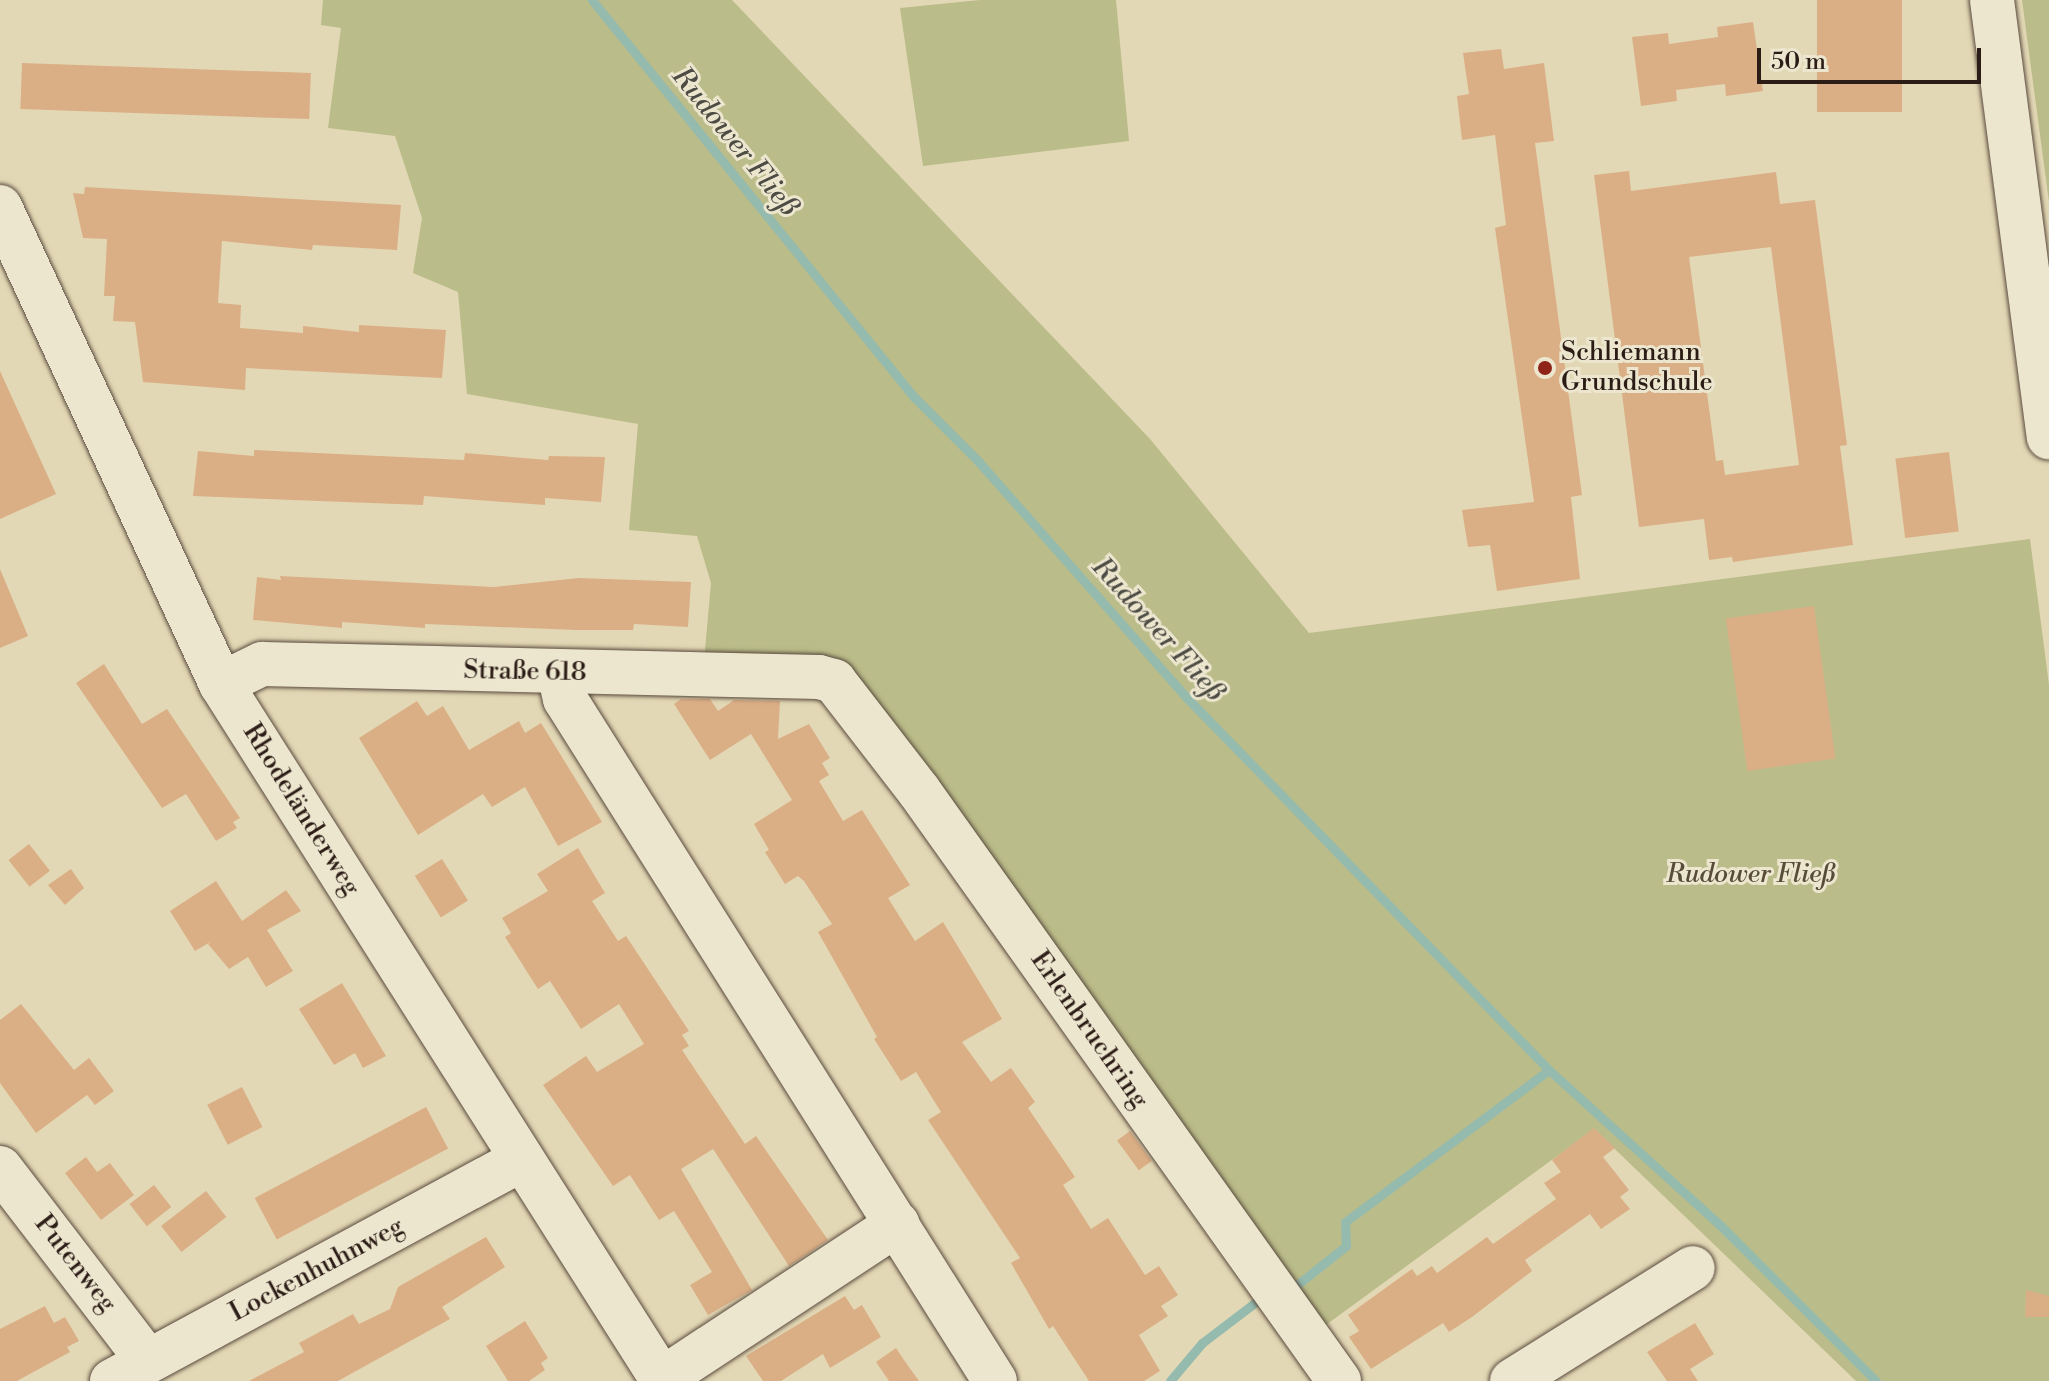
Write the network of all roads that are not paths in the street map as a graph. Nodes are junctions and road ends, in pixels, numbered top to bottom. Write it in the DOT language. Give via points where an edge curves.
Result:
graph roads {
  1 [pos="1992,0"];
  2 [pos="0,207"];
  3 [pos="2049,437"];
  4 [pos="559,673"];
  5 [pos="834,681"];
  6 [pos="221,684"];
  7 [pos="522,1159"];
  8 [pos="0,1168"];
  9 [pos="897,1224"];
  10 [pos="1693,1268"];
  11 [pos="130,1371"];
  12 [pos="662,1380"];
  13 [pos="995,1381"];
  14 [pos="1339,1381"];
  15 [pos="1512,1381"];
  1 -- 3 [label="street"];
  2 -- 6 [label="street, Rhodeländerweg"];
  4 -- 5 [label="street, Straße 618"];
  4 -- 6 [label="street, Straße 618" via="262,664"];
  4 -- 9 [label="street" via="565,699"];
  5 -- 14 [label="street, Erlenbruchring" via="919,791"];
  6 -- 7 [label="street, Rhodeländerweg"];
  7 -- 11 [label="street, Lockenhuhnweg"];
  7 -- 12 [label="street, Rhodeländerweg"];
  8 -- 11 [label="street, Putenweg"];
  9 -- 12 [label="street"];
  9 -- 13 [label="street"];
  10 -- 15 [label="street"];
}
